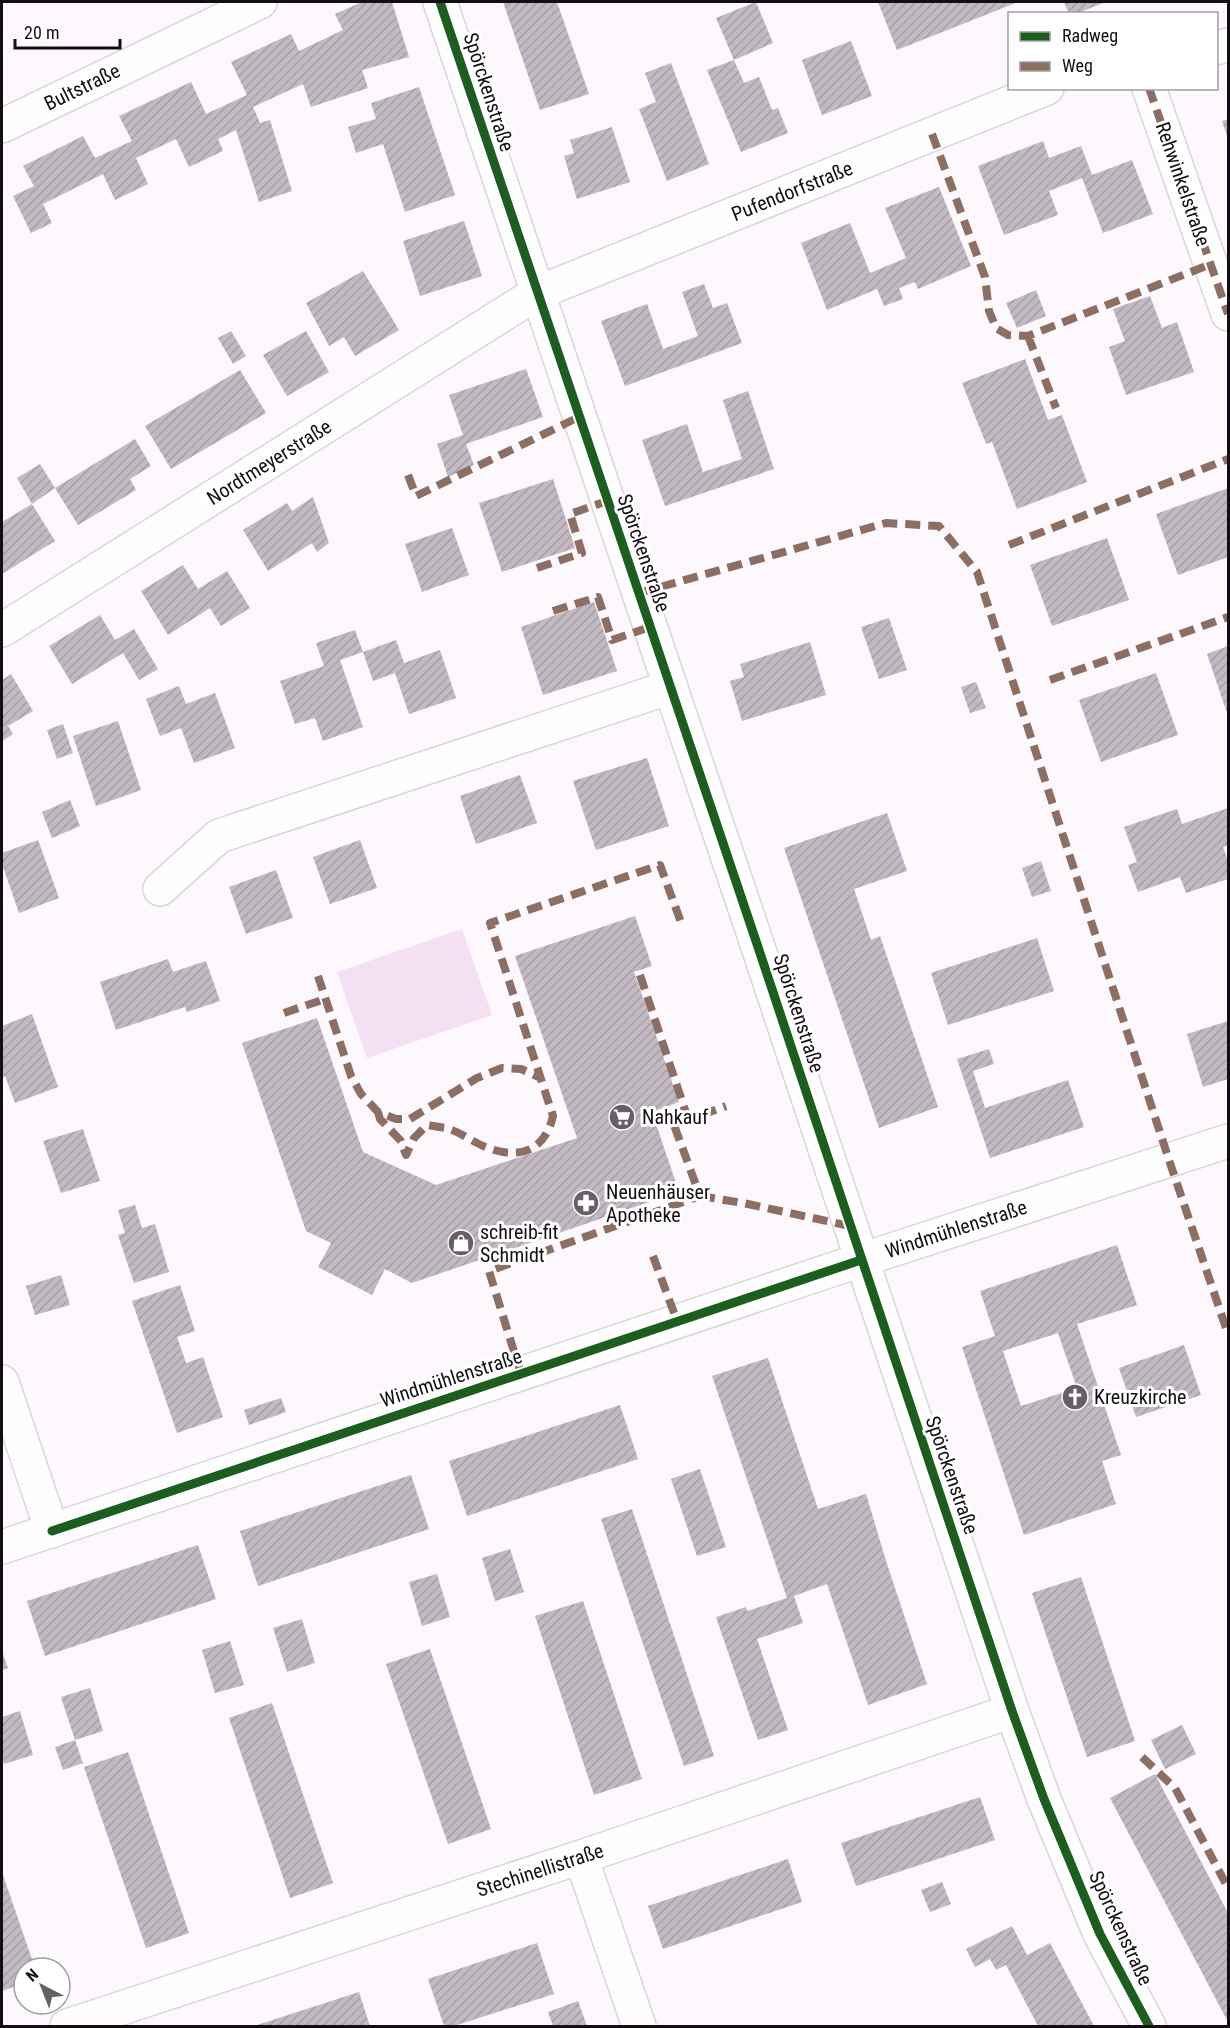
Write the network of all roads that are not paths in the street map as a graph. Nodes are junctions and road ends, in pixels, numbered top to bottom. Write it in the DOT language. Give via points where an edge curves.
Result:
graph roads {
  1 [pos="260,2"];
  2 [pos="440,2"];
  3 [pos="1042,90"];
  4 [pos="1150,90"];
  5 [pos="2,126"];
  6 [pos="537,293"];
  7 [pos="1228,314"];
  8 [pos="2,630"];
  9 [pos="671,687"];
  10 [pos="160,889"];
  11 [pos="1228,1141"];
  12 [pos="861,1260"];
  13 [pos="2,1382"];
  14 [pos="52,1531"];
  15 [pos="2,1547"];
  16 [pos="1012,1711"];
  17 [pos="581,1857"];
  18 [pos="124,2018"];
  19 [pos="67,2026"];
  20 [pos="639,2026"];
  21 [pos="1149,2026"];
  1 -- 5 [label="street, Bultstraße"];
  2 -- 6 [label="street, Spörckenstraße"];
  3 -- 6 [label="street, Pufendorfstraße"];
  4 -- 7 [label="street, Rehwinkelstraße"];
  6 -- 8 [label="street, Nordtmeyerstraße"];
  6 -- 9 [label="street, Spörckenstraße"];
  9 -- 10 [label="street" via="219,836"];
  9 -- 12 [label="street, Spörckenstraße"];
  11 -- 12 [label="street, Windmühlenstraße"];
  12 -- 14 [label="street, Windmühlenstraße"];
  12 -- 16 [label="street, Spörckenstraße"];
  13 -- 14 [label="street"];
  14 -- 15 [label="street, Windmühlenstraße"];
  16 -- 17 [label="street, Stechinellistraße"];
  16 -- 21 [label="street, Spörckenstraße" via="1100,1934"];
  17 -- 18 [label="street, Stechinellistraße"];
  17 -- 20 [label="street"];
  18 -- 19 [label="street, Stechinellistraße"];
}
